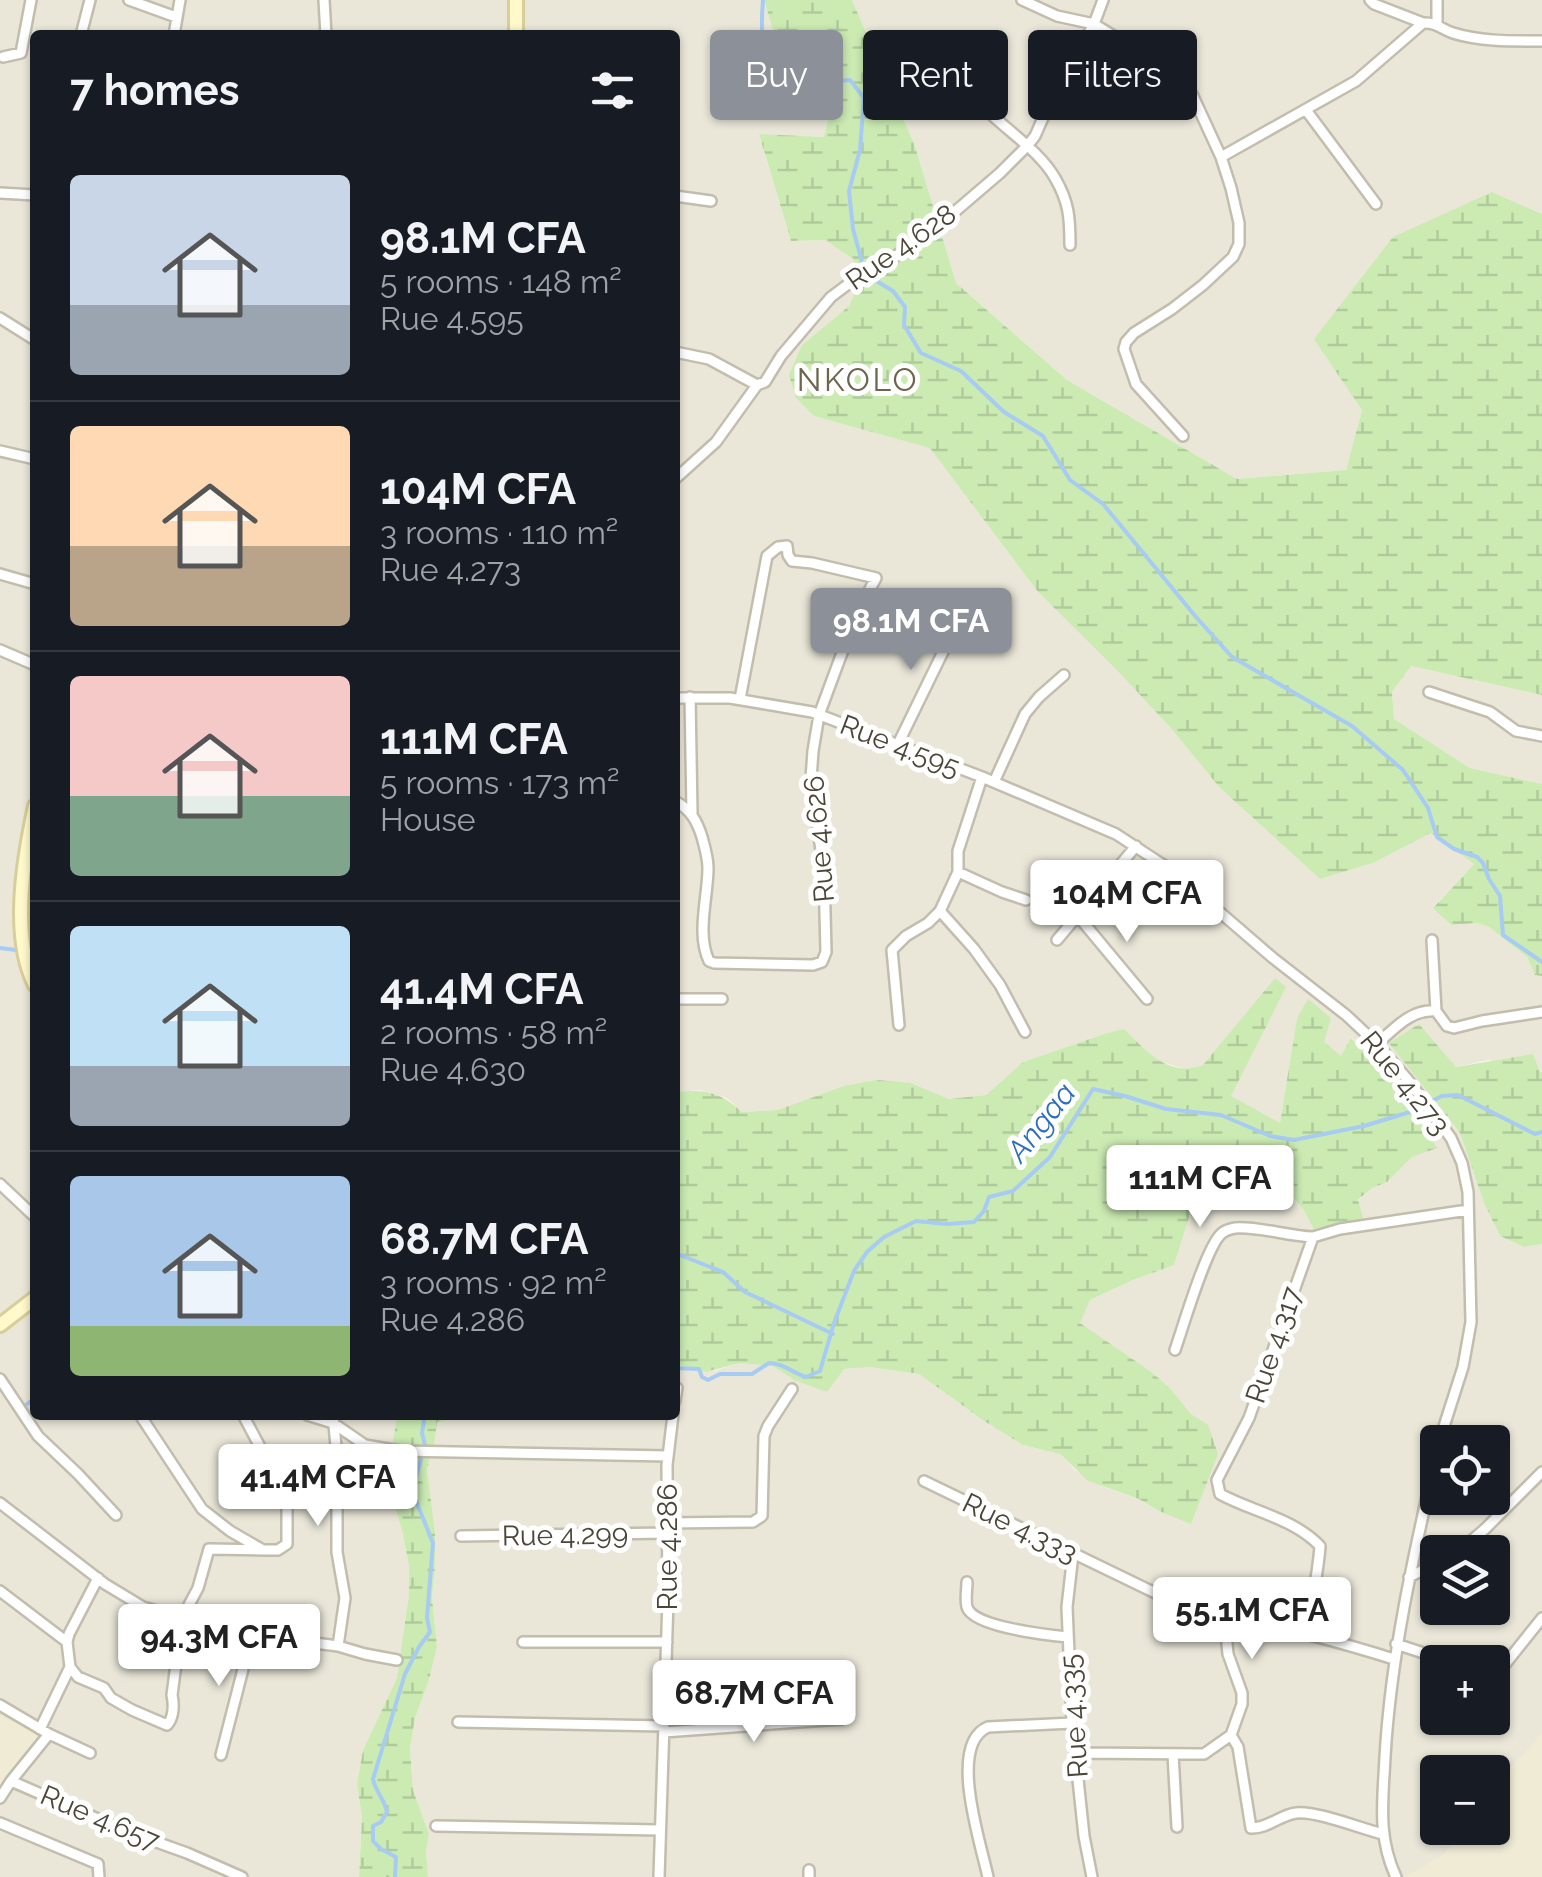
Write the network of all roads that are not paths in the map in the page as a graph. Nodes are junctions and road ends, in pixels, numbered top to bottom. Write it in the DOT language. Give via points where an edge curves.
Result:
graph roads {
  1 [pos="30,0"];
  2 [pos="90,0"];
  3 [pos="129,0"];
  4 [pos="180,0"];
  5 [pos="324,0"];
  6 [pos="516,0"];
  7 [pos="1022,0"];
  8 [pos="1103,0"];
  9 [pos="1370,0"];
  10 [pos="1437,0"];
  11 [pos="176,17"];
  12 [pos="1423,23"];
  13 [pos="1437,23"];
  14 [pos="1094,24"];
  15 [pos="82,30"];
  16 [pos="175,30"];
  17 [pos="326,30"];
  18 [pos="516,30"];
  19 [pos="1541,41"];
  20 [pos="1542,50"];
  21 [pos="3,57"];
  22 [pos="1306,110"];
  23 [pos="995,120"];
  24 [pos="1028,145"];
  25 [pos="1221,156"];
  26 [pos="0,192"];
  27 [pos="30,195"];
  28 [pos="680,197"];
  29 [pos="712,201"];
  30 [pos="1376,204"];
  31 [pos="1070,245"];
  32 [pos="0,318"];
  33 [pos="30,337"];
  34 [pos="680,353"];
  35 [pos="757,385"];
  36 [pos="1183,436"];
  37 [pos="0,451"];
  38 [pos="30,458"];
  39 [pos="680,474"];
  40 [pos="0,574"];
  41 [pos="30,583"];
  42 [pos="960,618"];
  43 [pos="0,650"];
  44 [pos="30,663"];
  45 [pos="1064,675"];
  46 [pos="1429,692"];
  47 [pos="680,698"];
  48 [pos="690,698"];
  49 [pos="740,699"];
  50 [pos="820,715"];
  51 [pos="1542,736"];
  52 [pos="898,744"];
  53 [pos="982,778"];
  54 [pos="994,782"];
  55 [pos="680,805"];
  56 [pos="692,813"];
  57 [pos="30,829"];
  58 [pos="1116,834"];
  59 [pos="1136,846"];
  60 [pos="958,872"];
  61 [pos="1026,900"];
  62 [pos="940,911"];
  63 [pos="1078,916"];
  64 [pos="1057,940"];
  65 [pos="1432,940"];
  66 [pos="30,972"];
  67 [pos="1147,998"];
  68 [pos="680,999"];
  69 [pos="722,999"];
  70 [pos="1436,1011"];
  71 [pos="1542,1012"];
  72 [pos="899,1025"];
  73 [pos="1024,1032"];
  74 [pos="1377,1044"];
  75 [pos="0,1184"];
  76 [pos="1468,1210"];
  77 [pos="30,1212"];
  78 [pos="1312,1236"];
  79 [pos="30,1302"];
  80 [pos="0,1326"];
  81 [pos="1175,1350"];
  82 [pos="0,1379"];
  83 [pos="792,1389"];
  84 [pos="143,1420"];
  85 [pos="245,1420"];
  86 [pos="333,1420"];
  87 [pos="334,1420"];
  88 [pos="672,1420"];
  89 [pos="1444,1425"];
  90 [pos="668,1456"];
  91 [pos="1542,1472"];
  92 [pos="924,1481"];
  93 [pos="0,1503"];
  94 [pos="116,1515"];
  95 [pos="1423,1515"];
  96 [pos="668,1528"];
  97 [pos="1478,1535"];
  98 [pos="461,1536"];
  99 [pos="263,1550"];
  100 [pos="1072,1554"];
  101 [pos="1420,1572"];
  102 [pos="1409,1577"];
  103 [pos="98,1578"];
  104 [pos="967,1582"];
  105 [pos="0,1591"];
  106 [pos="182,1618"];
  107 [pos="1542,1618"];
  108 [pos="1225,1622"];
  109 [pos="252,1634"];
  110 [pos="1307,1634"];
  111 [pos="1068,1637"];
  112 [pos="67,1642"];
  113 [pos="523,1642"];
  114 [pos="666,1642"];
  115 [pos="1396,1644"];
  116 [pos="338,1646"];
  117 [pos="1420,1652"];
  118 [pos="1394,1659"];
  119 [pos="1510,1659"];
  120 [pos="398,1660"];
  121 [pos="70,1667"];
  122 [pos="0,1705"];
  123 [pos="842,1719"];
  124 [pos="458,1722"];
  125 [pos="1072,1723"];
  126 [pos="664,1729"];
  127 [pos="44,1731"];
  128 [pos="1230,1734"];
  129 [pos="90,1753"];
  130 [pos="1076,1753"];
  131 [pos="1173,1754"];
  132 [pos="221,1755"];
  133 [pos="11,1781"];
  134 [pos="0,1798"];
  135 [pos="0,1824"];
  136 [pos="436,1826"];
  137 [pos="1177,1827"];
  138 [pos="660,1830"];
  139 [pos="1382,1834"];
  140 [pos="99,1877"];
  141 [pos="242,1877"];
  142 [pos="660,1877"];
  143 [pos="988,1877"];
  144 [pos="1092,1877"];
  145 [pos="1396,1877"];
  1 -- 21 [label="street" via="21,53"];
  2 -- 15 [label="street"];
  3 -- 11 [label="street"];
  4 -- 11 [label="street"];
  5 -- 17 [label="street"];
  6 -- 18 [label="main road"];
  7 -- 14 [label="street"];
  8 -- 14 [label="street, Rue 4.628"];
  9 -- 12 [label="street"];
  10 -- 13 [label="street"];
  11 -- 16 [label="street"];
  12 -- 13 [label="street"];
  12 -- 22 [label="street" via="1356,81"];
  13 -- 19 [label="street" via="1448,32 1495,42"];
  14 -- 24 [label="street, Rue 4.628"];
  14 -- 25 [label="street" via="1184,82"];
  19 -- 20 [label="street"];
  22 -- 25 [label="street"];
  22 -- 30 [label="street"];
  23 -- 24 [label="street"];
  24 -- 31 [label="street" via="1055,177 1070,214"];
  24 -- 35 [label="street, Rue 4.628" via="937,227 830,297"];
  25 -- 36 [label="street" via="1239,222 1233,257 1134,333 1124,349 1136,384"];
  26 -- 27 [label="street"];
  28 -- 29 [label="street"];
  32 -- 33 [label="street"];
  34 -- 35 [label="street" via="710,358"];
  35 -- 39 [label="street, Rue 4.628" via="716,442"];
  37 -- 38 [label="street"];
  40 -- 41 [label="street"];
  42 -- 52 [label="street"];
  43 -- 44 [label="street"];
  45 -- 54 [label="street" via="1025,714"];
  46 -- 51 [label="street"];
  47 -- 48 [label="street, Rue 4.595"];
  48 -- 49 [label="street, Rue 4.595"];
  48 -- 56 [label="street"];
  49 -- 50 [label="street, Rue 4.595"];
  49 -- 50 [label="street, Rue 4.626" via="767,556 787,546 792,561 876,578"];
  50 -- 52 [label="street, Rue 4.595"];
  50 -- 56 [label="street, Rue 4.626" via="811,768 824,872 822,962 710,961 704,944 708,863"];
  52 -- 53 [label="street, Rue 4.595"];
  53 -- 54 [label="street, Rue 4.595"];
  53 -- 60 [label="street" via="958,851"];
  54 -- 58 [label="street, Rue 4.595"];
  55 -- 56 [label="street"];
  57 -- 66 [label="main road" via="22,913"];
  58 -- 59 [label="street, Rue 4.273"];
  59 -- 63 [label="street"];
  59 -- 74 [label="street, Rue 4.273"];
  60 -- 61 [label="street"];
  60 -- 62 [label="street"];
  62 -- 72 [label="street" via="892,950"];
  62 -- 73 [label="street" via="1000,984"];
  63 -- 64 [label="street"];
  63 -- 67 [label="street"];
  65 -- 70 [label="street"];
  68 -- 69 [label="street"];
  70 -- 71 [label="street" via="1454,1028"];
  70 -- 74 [label="street" via="1412,1014"];
  74 -- 76 [label="street, Rue 4.273" via="1450,1138 1462,1163"];
  75 -- 77 [label="street"];
  76 -- 78 [label="street"];
  76 -- 89 [label="street, Rue 4.273" via="1469,1338"];
  78 -- 81 [label="street" via="1241,1228 1218,1236"];
  78 -- 110 [label="street, Rue 4.317" via="1217,1487 1228,1498 1293,1524 1320,1546"];
  79 -- 80 [label="main road"];
  82 -- 94 [label="street" via="38,1436"];
  83 -- 96 [label="street, Rue 4.299" via="764,1436 762,1516"];
  84 -- 99 [label="street" via="200,1506"];
  85 -- 99 [label="street" via="287,1506 287,1544"];
  86 -- 116 [label="street" via="345,1598"];
  87 -- 90 [label="street" via="365,1444 400,1451"];
  88 -- 90 [label="street, Rue 4.286"];
  90 -- 96 [label="street, Rue 4.286"];
  91 -- 97 [label="street"];
  92 -- 100 [label="street, Rue 4.333"];
  93 -- 103 [label="street"];
  95 -- 102 [label="street, Rue 4.273"];
  96 -- 98 [label="street, Rue 4.299"];
  96 -- 114 [label="street, Rue 4.286"];
  99 -- 106 [label="street" via="209,1548"];
  100 -- 108 [label="street, Rue 4.333"];
  100 -- 111 [label="street, Rue 4.335"];
  101 -- 102 [label="street"];
  102 -- 115 [label="street, Rue 4.273"];
  103 -- 106 [label="street" via="143,1606"];
  103 -- 112 [label="street"];
  104 -- 111 [label="street" via="973,1616"];
  105 -- 112 [label="street"];
  106 -- 109 [label="street"];
  106 -- 121 [label="street" via="167,1725 111,1698"];
  107 -- 119 [label="street"];
  108 -- 110 [label="street, Rue 4.333"];
  108 -- 128 [label="street" via="1242,1693"];
  109 -- 116 [label="street"];
  109 -- 132 [label="street"];
  110 -- 118 [label="street, Rue 4.333"];
  111 -- 125 [label="street, Rue 4.335"];
  112 -- 121 [label="street"];
  113 -- 114 [label="street"];
  114 -- 126 [label="street, Rue 4.286"];
  115 -- 117 [label="street"];
  115 -- 118 [label="street, Rue 4.273"];
  116 -- 120 [label="street"];
  118 -- 139 [label="street, Rue 4.273"];
  121 -- 127 [label="street, Rue 4.657"];
  122 -- 127 [label="street"];
  123 -- 126 [label="street"];
  124 -- 126 [label="street"];
  125 -- 130 [label="street, Rue 4.335"];
  125 -- 143 [label="street" via="988,1727 976,1734 967,1772"];
  126 -- 138 [label="street, Rue 4.286"];
  127 -- 129 [label="street"];
  127 -- 133 [label="street, Rue 4.657"];
  128 -- 131 [label="street" via="1204,1754"];
  128 -- 139 [label="street" via="1251,1828 1302,1812"];
  130 -- 131 [label="street"];
  130 -- 144 [label="street, Rue 4.335"];
  131 -- 137 [label="street"];
  133 -- 134 [label="street"];
  133 -- 141 [label="street, Rue 4.657"];
  135 -- 140 [label="street" via="98,1864"];
  136 -- 138 [label="street"];
  138 -- 142 [label="street, Rue 4.286"];
  139 -- 145 [label="street, Rue 4.273"];
}
